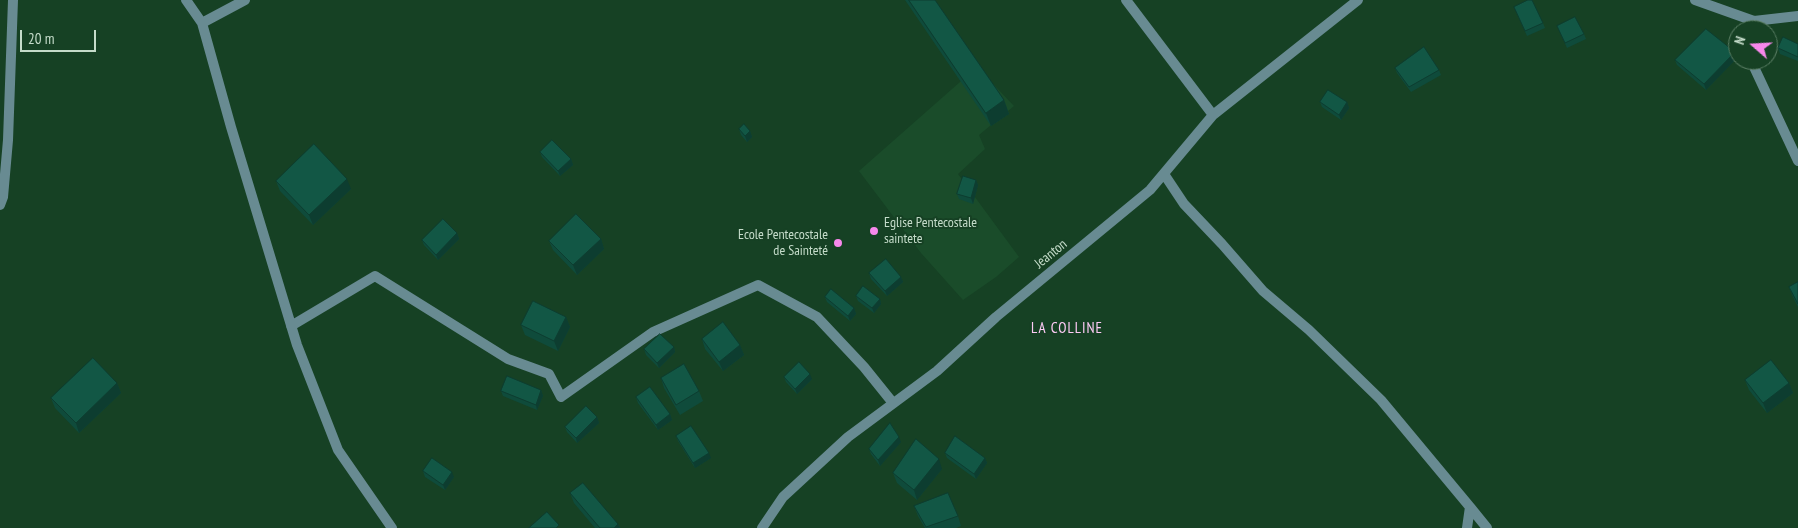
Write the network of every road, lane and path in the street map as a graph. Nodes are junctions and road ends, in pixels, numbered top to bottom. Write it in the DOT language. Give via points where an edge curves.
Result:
graph roads {
  1 [pos="14,0"];
  2 [pos="186,0"];
  3 [pos="245,0"];
  4 [pos="1126,0"];
  5 [pos="1358,0"];
  6 [pos="1695,0"];
  7 [pos="1798,16"];
  8 [pos="1742,20"];
  9 [pos="1778,20"];
  10 [pos="202,22"];
  11 [pos="1755,70"];
  12 [pos="1212,115"];
  13 [pos="1798,161"];
  14 [pos="1164,174"];
  15 [pos="0,205"];
  16 [pos="291,326"];
  17 [pos="894,403"];
  18 [pos="1470,507"];
  19 [pos="392,528"];
  20 [pos="762,528"];
  21 [pos="1467,528"];
  22 [pos="1487,528"];
  1 -- 15 [label="street" via="8,140"];
  2 -- 10 [label="street"];
  3 -- 10 [label="street"];
  4 -- 12 [label="street"];
  5 -- 12 [label="street, Jeanton"];
  6 -- 8 [label="street"];
  7 -- 9 [label="street"];
  10 -- 16 [label="street"];
  11 -- 13 [label="street"];
  12 -- 14 [label="street, Jeanton"];
  14 -- 17 [label="street, Jeanton" via="1150,190"];
  14 -- 18 [label="street" via="1184,204 1263,291 1309,330 1381,400"];
  16 -- 17 [label="street" via="375,276 508,359 549,374 561,397 654,332 758,285 817,317"];
  16 -- 19 [label="street" via="338,450"];
  17 -- 20 [label="street, Jeanton" via="848,437 783,497"];
  18 -- 21 [label="street"];
  18 -- 22 [label="street"];
}
